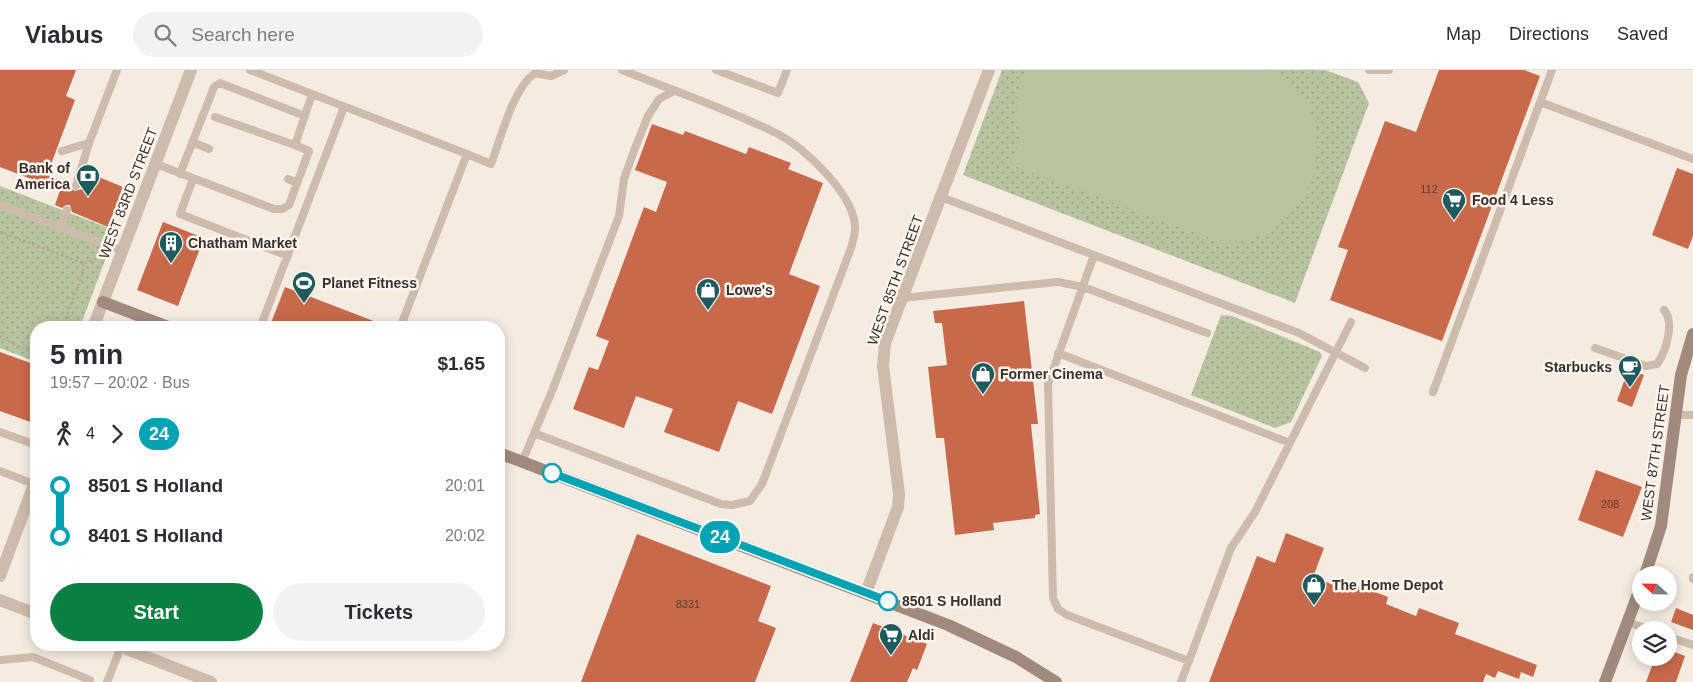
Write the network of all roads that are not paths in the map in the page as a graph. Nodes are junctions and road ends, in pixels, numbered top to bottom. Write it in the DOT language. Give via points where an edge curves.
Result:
graph roads {
  1 [pos="117,70"];
  2 [pos="191,70"];
  3 [pos="250,70"];
  4 [pos="564,70"];
  5 [pos="622,70"];
  6 [pos="716,70"];
  7 [pos="787,70"];
  8 [pos="989,70"];
  9 [pos="1369,70"];
  10 [pos="1389,70"];
  11 [pos="1552,70"];
  12 [pos="674,91"];
  13 [pos="312,94"];
  14 [pos="1540,102"];
  15 [pos="344,107"];
  16 [pos="215,116"];
  17 [pos="305,116"];
  18 [pos="89,142"];
  19 [pos="192,142"];
  20 [pos="295,145"];
  21 [pos="209,149"];
  22 [pos="62,151"];
  23 [pos="467,154"];
  24 [pos="1693,159"];
  25 [pos="156,164"];
  26 [pos="180,174"];
  27 [pos="193,179"];
  28 [pos="288,179"];
  29 [pos="297,183"];
  30 [pos="76,186"];
  31 [pos="941,197"];
  32 [pos="0,205"];
  33 [pos="66,210"];
  34 [pos="60,227"];
  35 [pos="122,251"];
  36 [pos="1094,255"];
  37 [pos="288,256"];
  38 [pos="1083,287"];
  39 [pos="902,298"];
  40 [pos="103,302"];
  41 [pos="1664,310"];
  42 [pos="96,321"];
  43 [pos="153,321"];
  44 [pos="263,321"];
  45 [pos="403,321"];
  46 [pos="1351,322"];
  47 [pos="1207,333"];
  48 [pos="1693,334"];
  49 [pos="1595,348"];
  50 [pos="1336,352"];
  51 [pos="1058,353"];
  52 [pos="1365,368"];
  53 [pos="1433,392"];
  54 [pos="1675,415"];
  55 [pos="1693,415"];
  56 [pos="0,432"];
  57 [pos="534,432"];
  58 [pos="30,443"];
  59 [pos="1290,443"];
  60 [pos="505,455"];
  61 [pos="522,462"];
  62 [pos="0,471"];
  63 [pos="30,480"];
  64 [pos="30,495"];
  65 [pos="1648,566"];
  66 [pos="0,576"];
  67 [pos="866,593"];
  68 [pos="0,600"];
  69 [pos="1632,611"];
  70 [pos="30,612"];
  71 [pos="1628,622"];
  72 [pos="1632,623"];
  73 [pos="1677,640"];
  74 [pos="1693,645"];
  75 [pos="117,651"];
  76 [pos="141,651"];
  77 [pos="0,660"];
  78 [pos="1189,661"];
  79 [pos="91,681"];
  80 [pos="108,682"];
  81 [pos="211,682"];
  82 [pos="1056,682"];
  83 [pos="1181,682"];
  84 [pos="1605,682"];
  1 -- 18 [label="lane"];
  2 -- 25 [label="street, WEST 83RD STREET"];
  3 -- 13 [label="lane"];
  4 -- 23 [label="lane" via="551,76 535,73 527,79 491,164"];
  5 -- 12 [label="lane"];
  6 -- 7 [label="lane" via="778,93"];
  8 -- 31 [label="street, WEST 85TH STREET"];
  9 -- 10 [label="lane"];
  11 -- 14 [label="lane"];
  12 -- 57 [label="lane" via="659,99 648,116 624,180 619,216"];
  12 -- 57 [label="lane" via="779,135 821,169 853,212 856,228 851,248 762,484 750,501 721,504"];
  13 -- 15 [label="lane"];
  13 -- 17 [label="lane"];
  14 -- 24 [label="lane"];
  14 -- 53 [label="lane"];
  15 -- 23 [label="lane"];
  15 -- 37 [label="lane"];
  16 -- 20 [label="lane"];
  17 -- 19 [label="lane" via="220,83 214,87"];
  17 -- 20 [label="lane"];
  18 -- 22 [label="lane"];
  18 -- 30 [label="lane"];
  19 -- 21 [label="lane"];
  19 -- 26 [label="lane"];
  20 -- 29 [label="lane" via="310,151"];
  23 -- 45 [label="lane"];
  25 -- 26 [label="lane"];
  25 -- 35 [label="street, WEST 83RD STREET"];
  26 -- 27 [label="lane"];
  27 -- 29 [label="lane" via="274,209 289,205"];
  27 -- 37 [label="lane" via="180,214"];
  28 -- 29 [label="lane"];
  31 -- 36 [label="lane"];
  31 -- 39 [label="street, WEST 85TH STREET"];
  32 -- 34 [label="lane"];
  33 -- 34 [label="lane"];
  34 -- 35 [label="lane"];
  35 -- 40 [label="street, WEST 83RD STREET"];
  36 -- 38 [label="lane"];
  36 -- 50 [label="lane" via="1298,333"];
  37 -- 44 [label="lane"];
  38 -- 39 [label="lane" via="1058,282"];
  38 -- 47 [label="lane"];
  38 -- 51 [label="lane"];
  39 -- 67 [label="street, WEST 85TH STREET" via="884,353 898,508"];
  40 -- 42 [label="street, WEST 83RD STREET"];
  40 -- 43 [label="main road"];
  41 -- 49 [label="lane" via="1670,318 1669,326 1657,364 1646,366"];
  46 -- 50 [label="lane"];
  48 -- 54 [label="main road, WEST 87TH STREET" via="1681,375"];
  50 -- 52 [label="lane"];
  50 -- 59 [label="lane"];
  51 -- 59 [label="lane"];
  51 -- 78 [label="lane" via="1048,384 1053,598 1058,609 1067,615"];
  54 -- 55 [label="lane"];
  54 -- 65 [label="main road, WEST 87TH STREET" via="1661,526"];
  56 -- 58 [label="lane"];
  57 -- 61 [label="lane"];
  59 -- 78 [label="lane" via="1255,512 1231,548"];
  60 -- 61 [label="main road"];
  61 -- 67 [label="main road"];
  62 -- 63 [label="lane"];
  64 -- 66 [label="street"];
  67 -- 82 [label="main road" via="985,641"];
  68 -- 70 [label="street"];
  69 -- 71 [label="main road"];
  71 -- 72 [label="lane"];
  71 -- 84 [label="main road"];
  73 -- 74 [label="lane"];
  75 -- 80 [label="lane"];
  76 -- 81 [label="street"];
  77 -- 79 [label="lane" via="33,657"];
  78 -- 83 [label="lane"];
}
